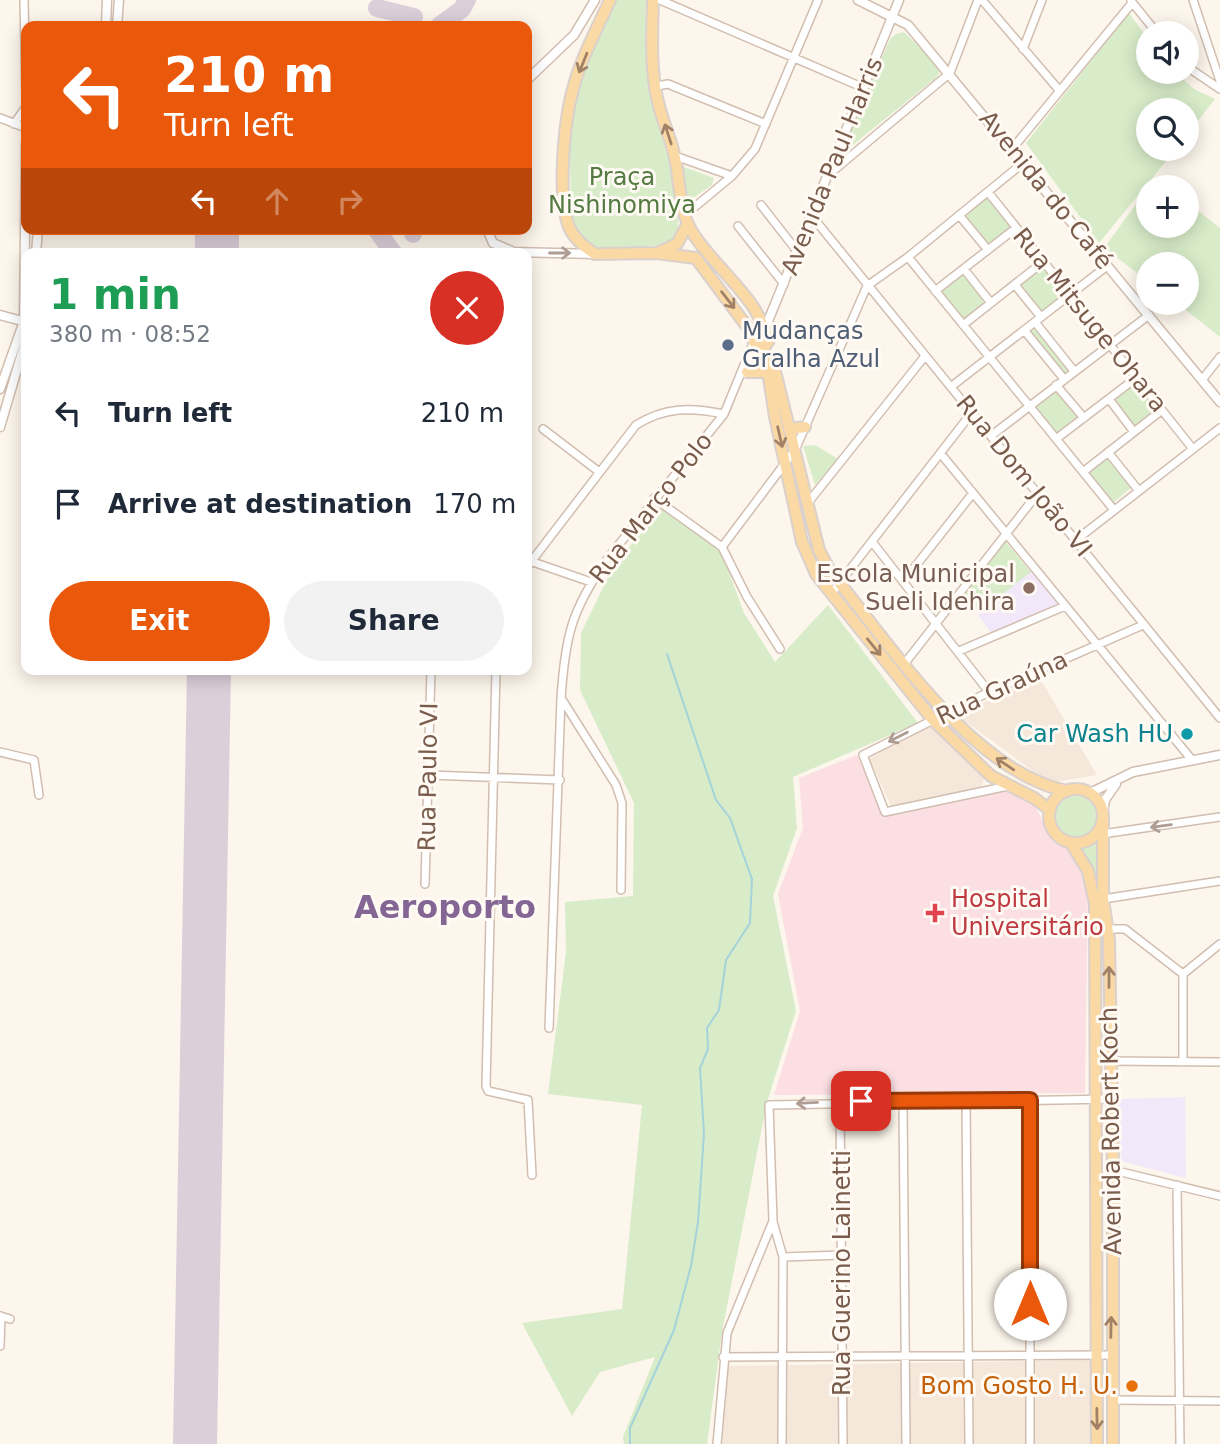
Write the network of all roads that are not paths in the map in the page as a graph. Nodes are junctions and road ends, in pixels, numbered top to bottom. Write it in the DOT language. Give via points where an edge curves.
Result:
graph roads {
  1 [pos="24,0"];
  2 [pos="107,0"];
  3 [pos="119,0"];
  4 [pos="595,0"];
  5 [pos="610,0"];
  6 [pos="653,0"];
  7 [pos="660,0"];
  8 [pos="818,0"];
  9 [pos="858,0"];
  10 [pos="899,0"];
  11 [pos="980,0"];
  12 [pos="1042,0"];
  13 [pos="1193,0"];
  14 [pos="1131,2"];
  15 [pos="893,16"];
  16 [pos="24,21"];
  17 [pos="106,21"];
  18 [pos="117,21"];
  19 [pos="1147,21"];
  20 [pos="1023,49"];
  21 [pos="793,57"];
  22 [pos="950,73"];
  23 [pos="532,74"];
  24 [pos="1199,75"];
  25 [pos="1220,81"];
  26 [pos="656,86"];
  27 [pos="864,88"];
  28 [pos="1220,89"];
  29 [pos="1059,90"];
  30 [pos="21,114"];
  31 [pos="0,118"];
  32 [pos="14,124"];
  33 [pos="766,124"];
  34 [pos="21,126"];
  35 [pos="1012,149"];
  36 [pos="675,156"];
  37 [pos="1023,163"];
  38 [pos="732,176"];
  39 [pos="827,176"];
  40 [pos="988,192"];
  41 [pos="761,205"];
  42 [pos="811,215"];
  43 [pos="959,215"];
  44 [pos="686,220"];
  45 [pos="738,226"];
  46 [pos="1016,228"];
  47 [pos="806,229"];
  48 [pos="490,235"];
  49 [pos="828,236"];
  50 [pos="505,248"];
  51 [pos="988,250"];
  52 [pos="797,251"];
  53 [pos="532,252"];
  54 [pos="656,253"];
  55 [pos="595,254"];
  56 [pos="908,257"];
  57 [pos="1044,262"];
  58 [pos="717,265"];
  59 [pos="1107,266"];
  60 [pos="964,269"];
  61 [pos="707,273"];
  62 [pos="784,284"];
  63 [pos="1015,285"];
  64 [pos="867,286"];
  65 [pos="935,291"];
  66 [pos="1069,295"];
  67 [pos="1136,300"];
  68 [pos="991,303"];
  69 [pos="1149,315"];
  70 [pos="0,316"];
  71 [pos="1038,319"];
  72 [pos="21,320"];
  73 [pos="963,325"];
  74 [pos="1024,330"];
  75 [pos="21,332"];
  76 [pos="761,339"];
  77 [pos="1108,344"];
  78 [pos="21,356"];
  79 [pos="925,356"];
  80 [pos="989,357"];
  81 [pos="1220,357"];
  82 [pos="1074,371"];
  83 [pos="768,372"];
  84 [pos="744,374"];
  85 [pos="1136,378"];
  86 [pos="1064,379"];
  87 [pos="1202,380"];
  88 [pos="1056,385"];
  89 [pos="952,386"];
  90 [pos="0,389"];
  91 [pos="1109,399"];
  92 [pos="1220,402"];
  93 [pos="1029,406"];
  94 [pos="1162,410"];
  95 [pos="973,411"];
  96 [pos="724,414"];
  97 [pos="1084,418"];
  98 [pos="0,427"];
  99 [pos="805,427"];
  100 [pos="1220,428"];
  101 [pos="543,429"];
  102 [pos="790,429"];
  103 [pos="1134,432"];
  104 [pos="992,435"];
  105 [pos="1056,439"];
  106 [pos="1193,449"];
  107 [pos="795,450"];
  108 [pos="1108,452"];
  109 [pos="941,454"];
  110 [pos="786,462"];
  111 [pos="598,471"];
  112 [pos="1083,472"];
  113 [pos="1139,491"];
  114 [pos="1038,493"];
  115 [pos="973,494"];
  116 [pos="654,498"];
  117 [pos="807,504"];
  118 [pos="1114,510"];
  119 [pos="1006,534"];
  120 [pos="1076,540"];
  121 [pos="873,544"];
  122 [pos="722,547"];
  123 [pos="532,558"];
  124 [pos="532,564"];
  125 [pos="591,582"];
  126 [pos="904,582"];
  127 [pos="840,583"];
  128 [pos="831,594"];
  129 [pos="1065,606"];
  130 [pos="936,624"];
  131 [pos="1143,625"];
  132 [pos="1097,645"];
  133 [pos="780,649"];
  134 [pos="959,651"];
  135 [pos="905,663"];
  136 [pos="431,675"];
  137 [pos="496,675"];
  138 [pos="989,692"];
  139 [pos="561,699"];
  140 [pos="947,713"];
  141 [pos="1220,718"];
  142 [pos="933,720"];
  143 [pos="0,752"];
  144 [pos="1220,755"];
  145 [pos="1192,760"];
  146 [pos="429,775"];
  147 [pos="492,776"];
  148 [pos="1123,777"];
  149 [pos="560,779"];
  150 [pos="1010,786"];
  151 [pos="1067,791"];
  152 [pos="1090,793"];
  153 [pos="39,795"];
  154 [pos="1050,810"];
  155 [pos="1103,815"];
  156 [pos="1220,817"];
  157 [pos="1102,834"];
  158 [pos="1070,843"];
  159 [pos="1220,881"];
  160 [pos="425,884"];
  161 [pos="621,890"];
  162 [pos="1103,899"];
  163 [pos="1108,935"];
  164 [pos="1093,937"];
  165 [pos="1220,944"];
  166 [pos="1184,974"];
  167 [pos="549,1028"];
  168 [pos="1109,1061"];
  169 [pos="1183,1062"];
  170 [pos="1220,1062"];
  171 [pos="1095,1099"];
  172 [pos="1111,1099"];
  173 [pos="1030,1100"];
  174 [pos="841,1101"];
  175 [pos="903,1101"];
  176 [pos="966,1101"];
  177 [pos="1113,1170"];
  178 [pos="532,1175"];
  179 [pos="1177,1185"];
  180 [pos="1220,1196"];
  181 [pos="773,1221"];
  182 [pos="842,1255"];
  183 [pos="783,1257"];
  184 [pos="0,1316"];
  185 [pos="10,1319"];
  186 [pos="0,1346"];
  187 [pos="968,1355"];
  188 [pos="1030,1355"];
  189 [pos="1096,1355"];
  190 [pos="1111,1355"];
  191 [pos="781,1356"];
  192 [pos="843,1356"];
  193 [pos="904,1356"];
  194 [pos="723,1357"];
  195 [pos="1112,1400"];
  196 [pos="1180,1400"];
  197 [pos="1220,1401"];
  198 [pos="718,1444"];
  199 [pos="782,1444"];
  200 [pos="843,1444"];
  201 [pos="906,1444"];
  202 [pos="969,1444"];
  203 [pos="1030,1444"];
  204 [pos="1097,1444"];
  205 [pos="1113,1444"];
  206 [pos="1180,1444"];
  1 -- 16 [label="street"];
  2 -- 17 [label="street"];
  3 -- 18 [label="street"];
  4 -- 23 [label="street" via="575,35"];
  5 -- 55 [label="main road, one-way" via="573,88 565,161 564,209 569,226"];
  6 -- 26 [label="main road"];
  7 -- 21 [label="street"];
  8 -- 21 [label="street"];
  9 -- 15 [label="street, Avenida do Café"];
  10 -- 15 [label="street, Avenida Paul Harris"];
  11 -- 20 [label="street"];
  11 -- 22 [label="street"];
  12 -- 20 [label="street"];
  13 -- 25 [label="street"];
  14 -- 19 [label="street"];
  14 -- 29 [label="street"];
  15 -- 22 [label="street, Avenida do Café" via="908,25"];
  15 -- 27 [label="street, Avenida Paul Harris"];
  20 -- 29 [label="street"];
  21 -- 27 [label="street"];
  21 -- 33 [label="street"];
  22 -- 35 [label="street, Avenida do Café"];
  22 -- 39 [label="street"];
  24 -- 28 [label="street"];
  26 -- 33 [label="street" via="668,85"];
  36 -- 26 [label="main road, one-way"];
  27 -- 39 [label="street, Avenida Paul Harris"];
  29 -- 35 [label="street"];
  30 -- 32 [label="street"];
  31 -- 32 [label="street"];
  32 -- 34 [label="street"];
  33 -- 38 [label="street" via="755,149"];
  35 -- 37 [label="street, Avenida do Café"];
  36 -- 38 [label="street"];
  36 -- 44 [label="main road"];
  37 -- 40 [label="street"];
  37 -- 59 [label="street, Avenida do Café"];
  38 -- 44 [label="street"];
  39 -- 42 [label="street, Avenida Paul Harris"];
  40 -- 43 [label="street"];
  40 -- 46 [label="street, Rua Mitsuge Ohara"];
  41 -- 52 [label="street"];
  42 -- 47 [label="street, Avenida Paul Harris"];
  42 -- 49 [label="street, Rua Dom João VI"];
  43 -- 51 [label="street"];
  43 -- 56 [label="street"];
  44 -- 54 [label="main road" via="677,244"];
  44 -- 58 [label="main road"];
  45 -- 62 [label="street"];
  46 -- 51 [label="street"];
  46 -- 57 [label="street, Rua Mitsuge Ohara"];
  47 -- 49 [label="street"];
  47 -- 52 [label="street, Avenida Paul Harris"];
  48 -- 50 [label="street, one-way" via="493,243"];
  49 -- 64 [label="street, Rua Dom João VI"];
  51 -- 60 [label="street"];
  52 -- 62 [label="street, Avenida Paul Harris"];
  53 -- 55 [label="street, one-way"];
  54 -- 55 [label="main road"];
  54 -- 61 [label="main road" via="696,258"];
  56 -- 64 [label="street"];
  56 -- 65 [label="street"];
  57 -- 63 [label="street"];
  57 -- 66 [label="street, Rua Mitsuge Ohara"];
  58 -- 61 [label="main road"];
  58 -- 76 [label="main road" via="760,314"];
  59 -- 66 [label="street"];
  59 -- 67 [label="street, Avenida do Café"];
  60 -- 65 [label="street"];
  60 -- 68 [label="street"];
  61 -- 76 [label="main road, one-way"];
  62 -- 76 [label="street, Avenida Paul Harris"];
  63 -- 68 [label="street"];
  63 -- 71 [label="street"];
  64 -- 79 [label="street, Rua Dom João VI"];
  64 -- 99 [label="street"];
  65 -- 73 [label="street"];
  66 -- 71 [label="street"];
  66 -- 77 [label="street, Rua Mitsuge Ohara"];
  68 -- 73 [label="street"];
  69 -- 77 [label="street"];
  69 -- 87 [label="street, Avenida do Café"];
  70 -- 72 [label="street"];
  71 -- 74 [label="street"];
  71 -- 82 [label="street"];
  73 -- 80 [label="street"];
  74 -- 80 [label="street"];
  74 -- 86 [label="street"];
  75 -- 90 [label="street"];
  76 -- 83 [label="main road"];
  76 -- 84 [label="street, Rua Março Polo"];
  76 -- 102 [label="main road"];
  77 -- 82 [label="street"];
  77 -- 85 [label="street, Rua Mitsuge Ohara"];
  78 -- 98 [label="street"];
  79 -- 89 [label="street, Rua Dom João VI"];
  79 -- 117 [label="street"];
  80 -- 89 [label="street"];
  80 -- 93 [label="street"];
  81 -- 87 [label="street"];
  82 -- 86 [label="street"];
  83 -- 84 [label="main road"];
  83 -- 110 [label="main road, one-way"];
  84 -- 96 [label="street, Rua Março Polo"];
  85 -- 91 [label="street"];
  85 -- 94 [label="street, Rua Mitsuge Ohara"];
  86 -- 88 [label="street"];
  87 -- 92 [label="street, Avenida do Café"];
  88 -- 93 [label="street"];
  88 -- 97 [label="street"];
  89 -- 95 [label="street, Rua Dom João VI"];
  91 -- 97 [label="street"];
  91 -- 103 [label="street"];
  93 -- 104 [label="street"];
  93 -- 105 [label="street"];
  94 -- 103 [label="street"];
  94 -- 106 [label="street, Rua Mitsuge Ohara"];
  95 -- 104 [label="street, Rua Dom João VI"];
  95 -- 109 [label="street"];
  96 -- 111 [label="street" via="699,408 654,414 636,425"];
  96 -- 116 [label="street, Rua Março Polo"];
  97 -- 105 [label="street"];
  99 -- 102 [label="main road"];
  99 -- 107 [label="street"];
  100 -- 106 [label="street"];
  101 -- 111 [label="street"];
  102 -- 107 [label="main road"];
  103 -- 108 [label="street"];
  104 -- 114 [label="street, Rua Dom João VI"];
  105 -- 112 [label="street"];
  106 -- 113 [label="street"];
  107 -- 110 [label="street"];
  107 -- 117 [label="main road"];
  108 -- 112 [label="street"];
  108 -- 113 [label="street"];
  109 -- 115 [label="street"];
  109 -- 121 [label="street"];
  110 -- 122 [label="street"];
  110 -- 128 [label="main road" via="802,542"];
  111 -- 123 [label="street"];
  112 -- 118 [label="street"];
  113 -- 118 [label="street"];
  114 -- 119 [label="street"];
  114 -- 120 [label="street, Rua Dom João VI"];
  115 -- 119 [label="street"];
  115 -- 126 [label="street"];
  116 -- 122 [label="street"];
  116 -- 125 [label="street, Rua Março Polo"];
  117 -- 127 [label="main road" via="819,550"];
  118 -- 120 [label="street"];
  119 -- 129 [label="street"];
  119 -- 130 [label="street"];
  120 -- 131 [label="street, Rua Dom João VI"];
  121 -- 126 [label="street"];
  121 -- 127 [label="street"];
  122 -- 133 [label="street"];
  124 -- 125 [label="street"];
  125 -- 139 [label="street, Rua Março Polo" via="571,620"];
  126 -- 130 [label="street"];
  127 -- 128 [label="street"];
  127 -- 135 [label="main road"];
  128 -- 142 [label="main road, one-way"];
  129 -- 132 [label="street"];
  129 -- 134 [label="street"];
  130 -- 134 [label="street"];
  130 -- 135 [label="street"];
  131 -- 132 [label="street, Rua Graúna"];
  131 -- 141 [label="street, Rua Dom João VI"];
  132 -- 138 [label="street, Rua Graúna"];
  132 -- 145 [label="street"];
  134 -- 138 [label="street"];
  135 -- 140 [label="main road"];
  136 -- 146 [label="street, Rua Paulo VI"];
  137 -- 147 [label="street"];
  138 -- 140 [label="street, Rua Graúna"];
  139 -- 149 [label="street, Rua Março Polo"];
  139 -- 161 [label="street" via="616,785 622,803"];
  140 -- 142 [label="street, Rua Graúna"];
  151 -- 140 [label="main road, one-way" via="1044,786 1003,765"];
  142 -- 150 [label="main road" via="991,776"];
  142 -- 150 [label="street, Rua Graúna, one-way" via="863,755 885,812"];
  143 -- 153 [label="street" via="34,760"];
  144 -- 145 [label="street"];
  145 -- 148 [label="street"];
  146 -- 147 [label="street"];
  146 -- 160 [label="street, Rua Paulo VI"];
  147 -- 149 [label="street"];
  147 -- 178 [label="street" via="486,1086 488,1091 527,1100"];
  148 -- 152 [label="street"];
  148 -- 155 [label="street, Avenida Robert Koch" via="1105,800"];
  149 -- 167 [label="street, Rua Março Polo"];
  150 -- 154 [label="main road"];
  151 -- 152 [label="main road"];
  151 -- 154 [label="main road"];
  152 -- 155 [label="main road"];
  154 -- 158 [label="main road" via="1051,827"];
  155 -- 157 [label="main road, Avenida Robert Koch"];
  155 -- 158 [label="main road" via="1100,828 1088,841"];
  156 -- 157 [label="street, one-way"];
  157 -- 162 [label="main road, Avenida Robert Koch"];
  158 -- 164 [label="main road, Avenida Robert Koch" via="1092,884"];
  159 -- 162 [label="street"];
  162 -- 163 [label="main road, Avenida Robert Koch"];
  163 -- 164 [label="main road"];
  163 -- 166 [label="street" via="1123,928"];
  168 -- 163 [label="main road, Avenida Robert Koch, one-way"];
  164 -- 171 [label="main road, Avenida Robert Koch"];
  165 -- 166 [label="street"];
  166 -- 169 [label="street"];
  168 -- 169 [label="street"];
  168 -- 172 [label="main road, Avenida Robert Koch"];
  169 -- 170 [label="street"];
  171 -- 172 [label="street"];
  171 -- 173 [label="street"];
  171 -- 189 [label="main road, Avenida Robert Koch"];
  172 -- 177 [label="main road, Avenida Robert Koch"];
  173 -- 176 [label="street"];
  173 -- 188 [label="street"];
  174 -- 175 [label="street"];
  174 -- 181 [label="street, one-way" via="769,1105"];
  174 -- 182 [label="street, Rua Guerino Lainetti"];
  175 -- 176 [label="street"];
  175 -- 193 [label="street"];
  176 -- 187 [label="street"];
  177 -- 179 [label="street"];
  190 -- 177 [label="main road, Avenida Robert Koch, one-way"];
  179 -- 180 [label="street"];
  179 -- 196 [label="street"];
  181 -- 183 [label="street"];
  181 -- 194 [label="street" via="727,1333"];
  182 -- 183 [label="street"];
  182 -- 192 [label="street, Rua Guerino Lainetti"];
  183 -- 191 [label="street"];
  184 -- 185 [label="street"];
  184 -- 186 [label="street"];
  187 -- 188 [label="street"];
  187 -- 193 [label="street"];
  187 -- 202 [label="street"];
  188 -- 189 [label="street"];
  188 -- 203 [label="street"];
  189 -- 190 [label="street"];
  189 -- 204 [label="main road, Avenida Robert Koch, one-way"];
  190 -- 195 [label="main road, Avenida Robert Koch"];
  191 -- 192 [label="street"];
  191 -- 194 [label="street"];
  191 -- 199 [label="street"];
  192 -- 193 [label="street"];
  192 -- 200 [label="street, Rua Guerino Lainetti"];
  193 -- 201 [label="street"];
  194 -- 198 [label="street"];
  195 -- 196 [label="street"];
  195 -- 205 [label="main road, Avenida Robert Koch"];
  196 -- 197 [label="street"];
  196 -- 206 [label="street"];
}
